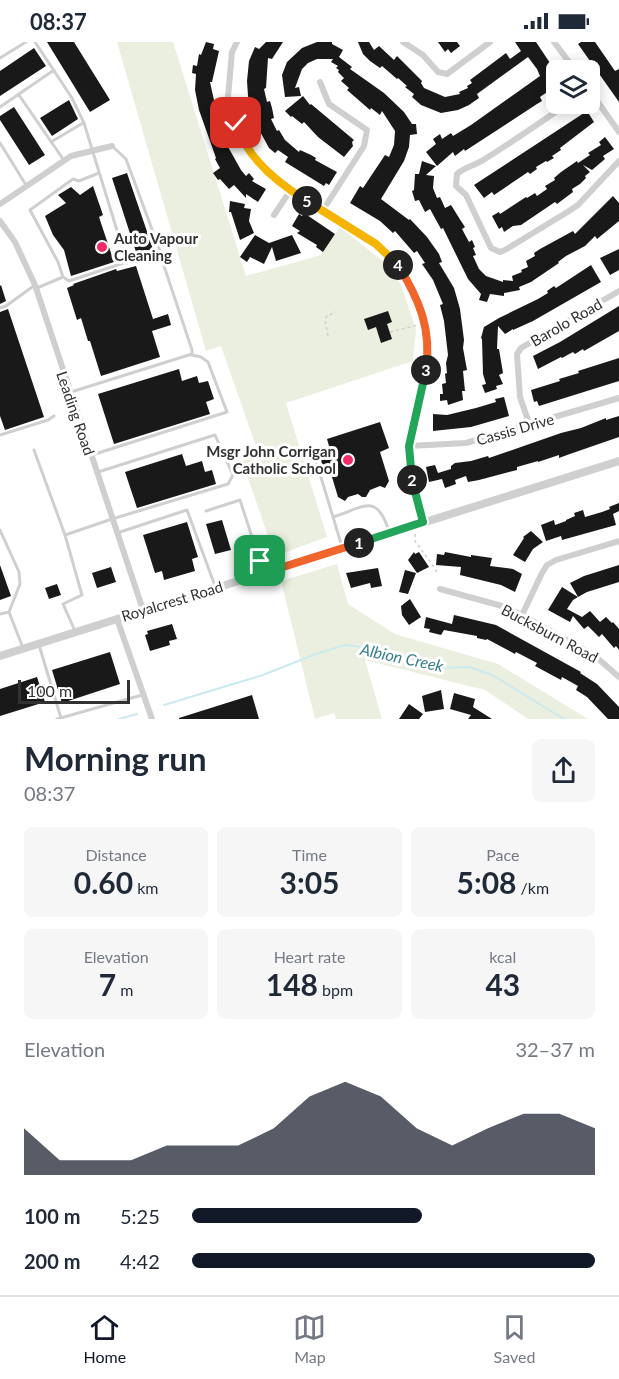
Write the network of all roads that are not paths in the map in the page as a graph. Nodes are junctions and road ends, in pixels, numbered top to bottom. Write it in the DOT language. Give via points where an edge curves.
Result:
graph roads {
  1 [pos="26,42"];
  2 [pos="34,42"];
  3 [pos="403,42"];
  4 [pos="490,42"];
  5 [pos="554,42"];
  6 [pos="235,43"];
  7 [pos="0,58"];
  8 [pos="568,60"];
  9 [pos="54,70"];
  10 [pos="320,82"];
  11 [pos="19,95"];
  12 [pos="600,105"];
  13 [pos="0,107"];
  14 [pos="552,114"];
  15 [pos="84,123"];
  16 [pos="619,132"];
  17 [pos="51,142"];
  18 [pos="0,143"];
  19 [pos="112,146"];
  20 [pos="92,151"];
  21 [pos="64,161"];
  22 [pos="619,161"];
  23 [pos="99,172"];
  24 [pos="26,186"];
  25 [pos="290,191"];
  26 [pos="0,204"];
  27 [pos="323,210"];
  28 [pos="274,215"];
  29 [pos="0,221"];
  30 [pos="127,262"];
  31 [pos="164,266"];
  32 [pos="63,277"];
  33 [pos="35,287"];
  34 [pos="619,291"];
  35 [pos="0,308"];
  36 [pos="192,354"];
  37 [pos="69,393"];
  38 [pos="619,398"];
  39 [pos="54,416"];
  40 [pos="530,426"];
  41 [pos="0,435"];
  42 [pos="409,446"];
  43 [pos="34,450"];
  44 [pos="314,454"];
  45 [pos="91,456"];
  46 [pos="619,461"];
  47 [pos="96,473"];
  48 [pos="206,511"];
  49 [pos="333,517"];
  50 [pos="112,519"];
  51 [pos="423,522"];
  52 [pos="0,530"];
  53 [pos="117,533"];
  54 [pos="390,533"];
  55 [pos="65,535"];
  56 [pos="2,538"];
  57 [pos="619,541"];
  58 [pos="342,548"];
  59 [pos="264,573"];
  60 [pos="215,588"];
  61 [pos="440,589"];
  62 [pos="143,610"];
  63 [pos="9,612"];
  64 [pos="0,614"];
  65 [pos="522,615"];
  66 [pos="117,619"];
  67 [pos="75,632"];
  68 [pos="39,643"];
  69 [pos="23,648"];
  70 [pos="0,656"];
  71 [pos="619,677"];
  72 [pos="144,694"];
  73 [pos="59,718"];
  74 [pos="152,719"];
  1 -- 7 [label="lane"];
  2 -- 9 [label="lane"];
  3 -- 4 [label="street" via="423,55 438,72 447,74"];
  5 -- 8 [label="street"];
  6 -- 25 [label="street" via="228,97 238,130 257,161"];
  9 -- 11 [label="lane"];
  9 -- 15 [label="lane"];
  10 -- 27 [label="street" via="329,104 367,130 364,146"];
  11 -- 13 [label="lane"];
  11 -- 17 [label="lane"];
  12 -- 16 [label="street"];
  14 -- 22 [label="street" via="456,174 456,186 466,195 491,248 505,250 578,205"];
  15 -- 17 [label="lane"];
  15 -- 20 [label="lane"];
  17 -- 21 [label="lane"];
  18 -- 24 [label="lane"];
  19 -- 20 [label="street"];
  19 -- 30 [label="lane" via="126,159 160,251"];
  20 -- 21 [label="street"];
  20 -- 23 [label="lane"];
  21 -- 24 [label="street"];
  23 -- 30 [label="lane"];
  23 -- 32 [label="lane" via="79,181 73,179 30,210"];
  24 -- 26 [label="street"];
  25 -- 27 [label="street"];
  25 -- 28 [label="street"];
  27 -- 42 [label="street" via="376,244 396,262 419,300 428,361"];
  29 -- 33 [label="street, Leading Road" via="15,242"];
  30 -- 32 [label="lane" via="69,281"];
  31 -- 36 [label="lane"];
  32 -- 33 [label="lane"];
  33 -- 35 [label="lane"];
  33 -- 37 [label="street, Leading Road"];
  34 -- 40 [label="street, Barolo Road" via="521,348 517,354 520,397"];
  36 -- 37 [label="lane"];
  36 -- 45 [label="lane" via="208,362 227,412"];
  37 -- 45 [label="street, Leading Road"];
  38 -- 40 [label="street, Cassis Drive"];
  39 -- 41 [label="lane"];
  40 -- 42 [label="street, Cassis Drive" via="466,443"];
  42 -- 51 [label="street" via="412,481"];
  43 -- 55 [label="lane"];
  44 -- 49 [label="lane"];
  45 -- 47 [label="street, Leading Road"];
  46 -- 51 [label="street, Royalcrest Road"];
  47 -- 50 [label="street, Leading Road"];
  47 -- 50 [label="lane" via="215,435 233,475 228,484"];
  48 -- 59 [label="lane" via="240,500"];
  49 -- 54 [label="lane" via="374,506 384,516"];
  49 -- 58 [label="lane"];
  50 -- 53 [label="street, Leading Road"];
  50 -- 55 [label="lane"];
  51 -- 54 [label="street, Royalcrest Road"];
  52 -- 56 [label="lane"];
  53 -- 60 [label="lane" via="188,510"];
  53 -- 62 [label="street, Leading Road"];
  54 -- 58 [label="street, Royalcrest Road"];
  55 -- 67 [label="lane" via="82,595 63,604"];
  56 -- 63 [label="lane" via="19,572 20,584"];
  57 -- 65 [label="street" via="547,565"];
  58 -- 59 [label="street, Royalcrest Road"];
  59 -- 60 [label="street, Royalcrest Road"];
  60 -- 62 [label="street, Royalcrest Road"];
  61 -- 65 [label="street, Bucksburn Road"];
  62 -- 66 [label="street, Royalcrest Road"];
  63 -- 64 [label="lane"];
  63 -- 69 [label="lane"];
  65 -- 71 [label="street, Bucksburn Road" via="600,659"];
  66 -- 67 [label="street, Royalcrest Road"];
  66 -- 72 [label="street"];
  67 -- 68 [label="street, Royalcrest Road"];
  68 -- 69 [label="street, Royalcrest Road"];
  68 -- 73 [label="lane"];
  69 -- 70 [label="street, Royalcrest Road"];
  72 -- 73 [label="lane"];
  72 -- 74 [label="street"];
}
